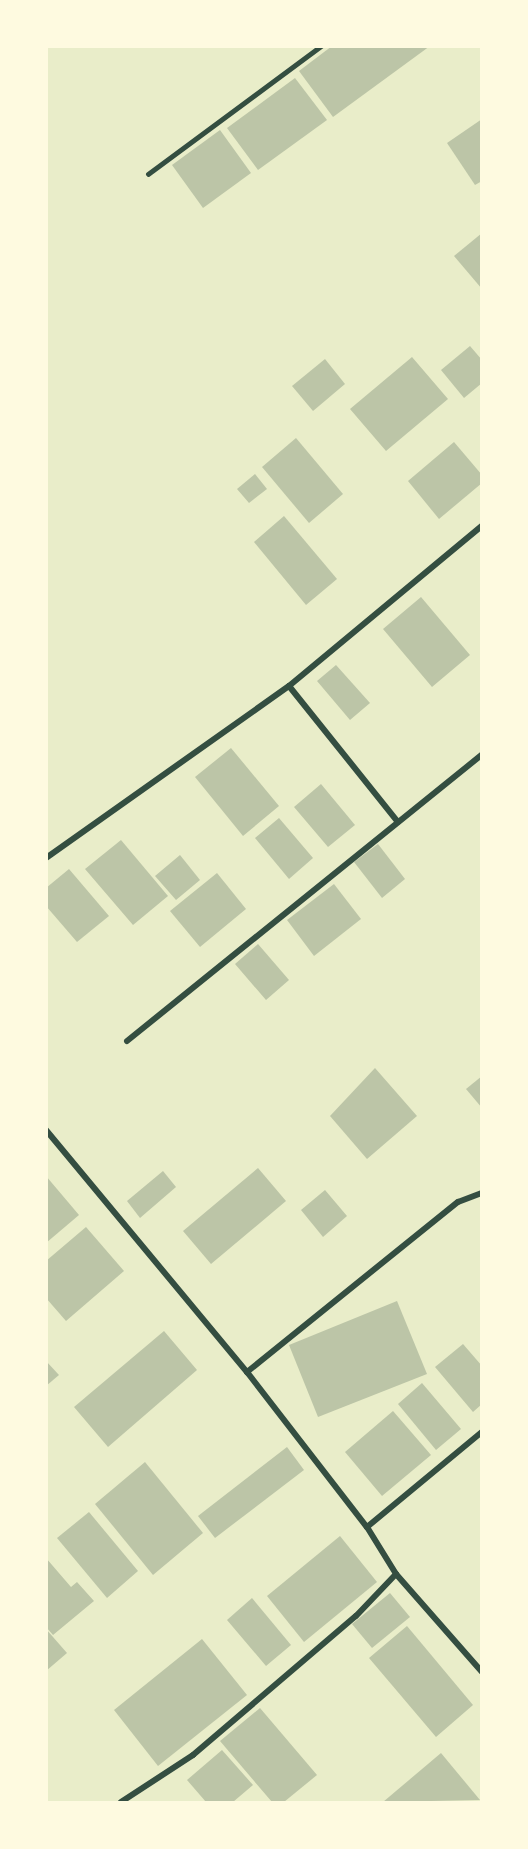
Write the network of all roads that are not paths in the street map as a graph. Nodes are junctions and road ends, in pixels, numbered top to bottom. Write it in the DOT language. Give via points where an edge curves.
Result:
graph roads {
  1 [pos="321,46"];
  2 [pos="148,174"];
  3 [pos="482,526"];
  4 [pos="289,686"];
  5 [pos="482,755"];
  6 [pos="398,822"];
  7 [pos="46,858"];
  8 [pos="127,1041"];
  9 [pos="46,1130"];
  10 [pos="482,1193"];
  11 [pos="247,1371"];
  12 [pos="482,1432"];
  13 [pos="367,1527"];
  14 [pos="396,1574"];
  15 [pos="482,1672"];
  16 [pos="121,1803"];
  1 -- 2 [label="lane"];
  3 -- 4 [label="street"];
  4 -- 6 [label="street"];
  4 -- 7 [label="street"];
  5 -- 6 [label="street"];
  6 -- 8 [label="street"];
  9 -- 11 [label="street"];
  10 -- 11 [label="street" via="458,1202"];
  11 -- 13 [label="street"];
  12 -- 13 [label="street"];
  13 -- 14 [label="street"];
  14 -- 15 [label="street"];
  14 -- 16 [label="street" via="356,1616 193,1755"];
}
